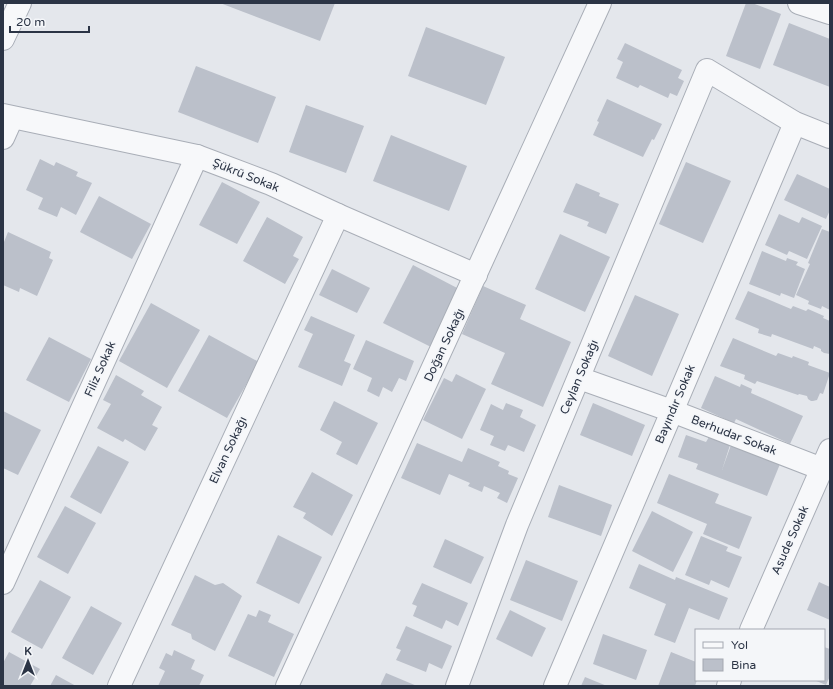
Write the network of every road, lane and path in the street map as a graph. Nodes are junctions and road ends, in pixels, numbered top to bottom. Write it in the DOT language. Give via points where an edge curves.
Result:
graph roads {
  1 [pos="20,3"];
  2 [pos="600,3"];
  3 [pos="799,3"];
  4 [pos="830,13"];
  5 [pos="3,39"];
  6 [pos="8,116"];
  7 [pos="795,123"];
  8 [pos="830,137"];
  9 [pos="3,138"];
  10 [pos="197,156"];
  11 [pos="338,215"];
  12 [pos="476,275"];
  13 [pos="579,378"];
  14 [pos="672,412"];
  15 [pos="826,459"];
  16 [pos="3,583"];
  17 [pos="751,629"];
  18 [pos="119,686"];
  19 [pos="287,686"];
  20 [pos="457,686"];
  21 [pos="555,686"];
  1 -- 5 [label="street"];
  2 -- 12 [label="street, Doğan Sokağı"];
  3 -- 4 [label="street"];
  6 -- 9 [label="street"];
  6 -- 10 [label="street, Şükrü Sokak"];
  7 -- 8 [label="street"];
  7 -- 13 [label="street, Ceylan Sokağı" via="708,70"];
  7 -- 14 [label="street, Bayındır Sokak"];
  10 -- 11 [label="street, Şükrü Sokak" via="271,184"];
  10 -- 16 [label="street, Filiz Sokak"];
  11 -- 12 [label="street, Şükrü Sokak"];
  11 -- 18 [label="street, Elvan Sokağı"];
  12 -- 19 [label="street, Doğan Sokağı"];
  13 -- 14 [label="street, Berhudar Sokak"];
  13 -- 20 [label="street, Ceylan Sokağı" via="517,525"];
  14 -- 15 [label="street, Berhudar Sokak"];
  14 -- 21 [label="street, Bayındır Sokak"];
  15 -- 17 [label="street, Asude Sokak"];
}
